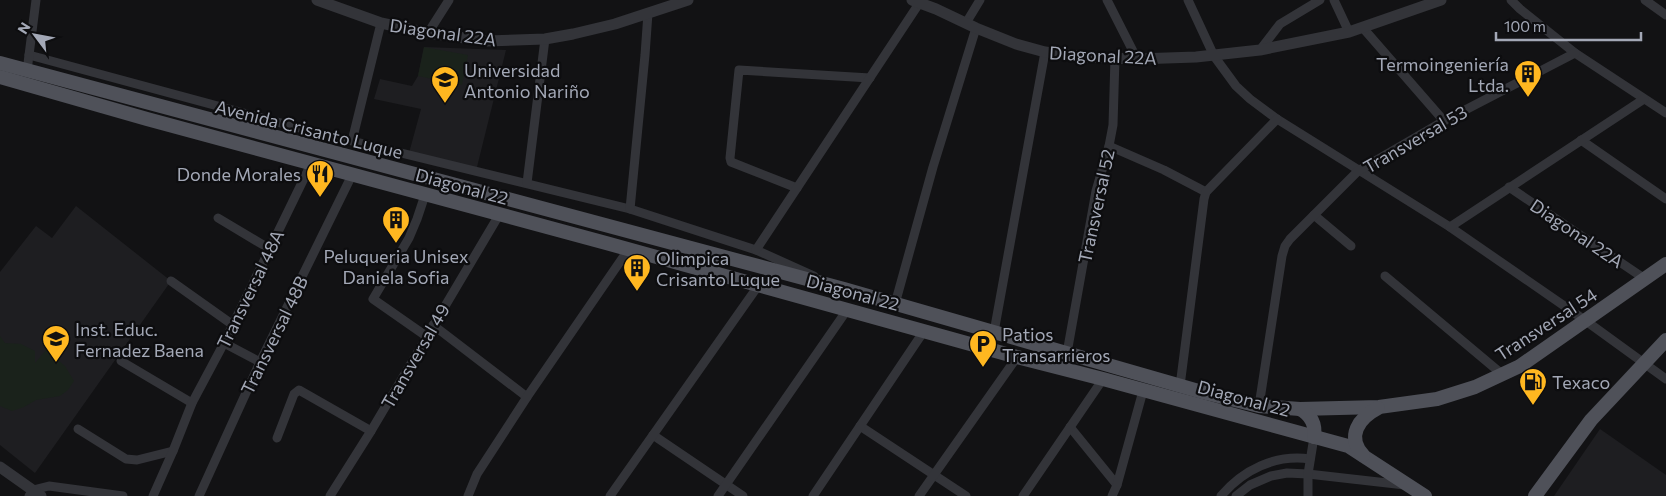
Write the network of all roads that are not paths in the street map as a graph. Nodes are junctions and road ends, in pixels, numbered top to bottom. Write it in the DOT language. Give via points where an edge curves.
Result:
graph roads {
  1 [pos="36,0"];
  2 [pos="317,0"];
  3 [pos="449,0"];
  4 [pos="688,0"];
  5 [pos="980,0"];
  6 [pos="1107,0"];
  7 [pos="1188,0"];
  8 [pos="1320,0"];
  9 [pos="1334,0"];
  10 [pos="1441,0"];
  11 [pos="1511,0"];
  12 [pos="1645,0"];
  13 [pos="916,1"];
  14 [pos="648,13"];
  15 [pos="1666,15"];
  16 [pos="381,23"];
  17 [pos="971,26"];
  18 [pos="1363,28"];
  19 [pos="1349,32"];
  20 [pos="428,33"];
  21 [pos="545,39"];
  22 [pos="1260,50"];
  23 [pos="1045,52"];
  24 [pos="1575,53"];
  25 [pos="29,55"];
  26 [pos="1214,56"];
  27 [pos="1115,58"];
  28 [pos="1136,59"];
  29 [pos="0,63"];
  30 [pos="27,71"];
  31 [pos="0,77"];
  32 [pos="870,78"];
  33 [pos="1644,98"];
  34 [pos="1666,113"];
  35 [pos="1277,119"];
  36 [pos="1444,122"];
  37 [pos="1581,140"];
  38 [pos="352,141"];
  39 [pos="1109,146"];
  40 [pos="311,164"];
  41 [pos="1358,171"];
  42 [pos="352,175"];
  43 [pos="527,184"];
  44 [pos="1509,187"];
  45 [pos="797,188"];
  46 [pos="1206,192"];
  47 [pos="425,195"];
  48 [pos="1666,200"];
  49 [pos="630,208"];
  50 [pos="499,215"];
  51 [pos="1314,215"];
  52 [pos="218,218"];
  53 [pos="1450,228"];
  54 [pos="1351,246"];
  55 [pos="270,249"];
  56 [pos="628,250"];
  57 [pos="756,250"];
  58 [pos="1666,264"];
  59 [pos="1385,276"];
  60 [pos="1646,278"];
  61 [pos="171,282"];
  62 [pos="758,286"];
  63 [pos="844,289"];
  64 [pos="895,304"];
  65 [pos="847,310"];
  66 [pos="1586,321"];
  67 [pos="233,324"];
  68 [pos="433,325"];
  69 [pos="924,330"];
  70 [pos="994,332"];
  71 [pos="426,336"];
  72 [pos="1666,340"];
  73 [pos="224,343"];
  74 [pos="1067,353"];
  75 [pos="1017,357"];
  76 [pos="121,361"];
  77 [pos="260,362"];
  78 [pos="1644,362"];
  79 [pos="1503,375"];
  80 [pos="1103,379"];
  81 [pos="1666,379"];
  82 [pos="1180,386"];
  83 [pos="1142,390"];
  84 [pos="527,397"];
  85 [pos="192,403"];
  86 [pos="1259,406"];
  87 [pos="1379,408"];
  88 [pos="1300,409"];
  89 [pos="860,426"];
  90 [pos="1070,427"];
  91 [pos="78,428"];
  92 [pos="371,431"];
  93 [pos="653,435"];
  94 [pos="1314,437"];
  95 [pos="277,438"];
  96 [pos="173,451"];
  97 [pos="1365,457"];
  98 [pos="1310,459"];
  99 [pos="0,467"];
  100 [pos="934,474"];
  101 [pos="1308,474"];
  102 [pos="726,484"];
  103 [pos="1117,485"];
  104 [pos="1409,486"];
  105 [pos="34,494"];
  106 [pos="1536,495"];
  107 [pos="123,496"];
  108 [pos="153,496"];
  109 [pos="200,496"];
  110 [pos="330,496"];
  111 [pos="468,496"];
  112 [pos="610,496"];
  113 [pos="718,496"];
  114 [pos="743,496"];
  115 [pos="813,496"];
  116 [pos="919,496"];
  117 [pos="966,496"];
  118 [pos="1023,496"];
  119 [pos="1112,496"];
  120 [pos="1220,496"];
  121 [pos="1236,496"];
  122 [pos="1308,496"];
  123 [pos="1425,496"];
  1 -- 25 [label="street"];
  2 -- 16 [label="street, Diagonal 22A"];
  3 -- 20 [label="street"];
  4 -- 14 [label="street, Diagonal 22A"];
  5 -- 17 [label="street"];
  6 -- 28 [label="street"];
  7 -- 26 [label="street"];
  8 -- 22 [label="street" via="1280,24"];
  9 -- 19 [label="street"];
  10 -- 18 [label="street"];
  11 -- 24 [label="street"];
  12 -- 15 [label="street"];
  13 -- 17 [label="street, Diagonal 22A"];
  13 -- 32 [label="street"];
  14 -- 21 [label="street, Diagonal 22A" via="591,31"];
  14 -- 49 [label="street"];
  16 -- 20 [label="street, Diagonal 22A"];
  16 -- 38 [label="street"];
  17 -- 23 [label="street, Diagonal 22A"];
  17 -- 64 [label="street"];
  18 -- 19 [label="street"];
  18 -- 36 [label="street"];
  19 -- 22 [label="street"];
  20 -- 21 [label="street, Diagonal 22A" via="487,41"];
  21 -- 43 [label="street"];
  22 -- 26 [label="street"];
  23 -- 27 [label="street, Diagonal 22A"];
  23 -- 70 [label="street"];
  24 -- 33 [label="street"];
  24 -- 36 [label="street, Transversal 53"];
  25 -- 30 [label="street"];
  25 -- 38 [label="street, Avenida Crisanto Luque"];
  26 -- 28 [label="street, Diagonal 22A"];
  26 -- 35 [label="street" via="1236,86"];
  27 -- 28 [label="street, Diagonal 22A"];
  27 -- 39 [label="street, Transversal 52" via="1115,109"];
  29 -- 30 [label="main road, Diagonal 22"];
  30 -- 63 [label="main road, Diagonal 22"];
  31 -- 40 [label="main road, Diagonal 22"];
  32 -- 45 [label="street"];
  32 -- 45 [label="street" via="739,70 731,162"];
  33 -- 34 [label="street"];
  33 -- 37 [label="street"];
  35 -- 41 [label="street"];
  35 -- 46 [label="street"];
  36 -- 41 [label="street, Transversal 53"];
  37 -- 44 [label="street"];
  37 -- 48 [label="street"];
  38 -- 43 [label="street, Avenida Crisanto Luque"];
  39 -- 46 [label="street"];
  39 -- 74 [label="street, Transversal 52" via="1096,191"];
  40 -- 42 [label="main road, Diagonal 22"];
  40 -- 55 [label="street, Transversal 48A"];
  41 -- 51 [label="street, Transversal 53"];
  41 -- 53 [label="street"];
  42 -- 47 [label="main road, Diagonal 22"];
  42 -- 77 [label="street, Transversal 48B"];
  43 -- 49 [label="street, Avenida Crisanto Luque"];
  44 -- 53 [label="street"];
  44 -- 60 [label="street, Diagonal 22A"];
  45 -- 57 [label="street"];
  46 -- 82 [label="street"];
  47 -- 50 [label="main road, Diagonal 22"];
  47 -- 71 [label="street" via="409,238 373,300"];
  49 -- 57 [label="street, Avenida Crisanto Luque"];
  50 -- 56 [label="main road, Diagonal 22"];
  50 -- 68 [label="street, Transversal 49"];
  51 -- 54 [label="street"];
  51 -- 86 [label="street, Transversal 53" via="1290,239 1282,256"];
  52 -- 55 [label="street"];
  53 -- 66 [label="street"];
  55 -- 67 [label="street, Transversal 48A"];
  56 -- 62 [label="main road, Diagonal 22"];
  56 -- 84 [label="street"];
  57 -- 63 [label="street, Avenida Crisanto Luque"];
  58 -- 60 [label="main road, Transversal 54"];
  59 -- 79 [label="street"];
  60 -- 66 [label="main road, Transversal 54"];
  61 -- 67 [label="street"];
  62 -- 65 [label="main road, Diagonal 22"];
  62 -- 93 [label="street"];
  63 -- 64 [label="main road, Diagonal 22"];
  64 -- 70 [label="main road, Diagonal 22"];
  65 -- 69 [label="main road, Diagonal 22"];
  65 -- 102 [label="street"];
  66 -- 78 [label="street"];
  66 -- 79 [label="main road, Transversal 54"];
  67 -- 73 [label="street, Transversal 48A"];
  68 -- 71 [label="street, Transversal 49"];
  68 -- 84 [label="street"];
  69 -- 75 [label="main road, Diagonal 22"];
  69 -- 89 [label="street"];
  70 -- 74 [label="main road, Diagonal 22"];
  71 -- 92 [label="street, Transversal 49"];
  72 -- 78 [label="main road"];
  73 -- 77 [label="street"];
  73 -- 85 [label="street, Transversal 48A"];
  74 -- 82 [label="main road, Diagonal 22"];
  75 -- 80 [label="main road, Diagonal 22"];
  75 -- 100 [label="street"];
  76 -- 85 [label="street"];
  77 -- 109 [label="street, Transversal 48B"];
  78 -- 81 [label="street"];
  78 -- 106 [label="main road" via="1591,420"];
  79 -- 87 [label="main road, Transversal 54" via="1437,398"];
  80 -- 83 [label="main road, Diagonal 22"];
  80 -- 90 [label="street"];
  82 -- 86 [label="main road, Diagonal 22"];
  83 -- 94 [label="main road, Diagonal 22"];
  83 -- 103 [label="street"];
  84 -- 111 [label="street" via="477,474"];
  85 -- 96 [label="street, Transversal 48A"];
  86 -- 88 [label="main road, Diagonal 22"];
  87 -- 88 [label="main road, Diagonal 22"];
  87 -- 97 [label="main road" via="1363,417 1358,425 1356,442"];
  88 -- 94 [label="main road" via="1314,423"];
  89 -- 100 [label="street"];
  89 -- 115 [label="street"];
  90 -- 103 [label="street"];
  90 -- 118 [label="street"];
  91 -- 96 [label="street" via="126,459 137,460"];
  92 -- 95 [label="street" via="299,390 294,394"];
  92 -- 110 [label="street, Transversal 49"];
  93 -- 102 [label="street"];
  93 -- 112 [label="street"];
  94 -- 97 [label="main road, Diagonal 22" via="1348,446"];
  94 -- 98 [label="street"];
  96 -- 108 [label="street, Transversal 48A"];
  97 -- 104 [label="main road, Diagonal 22"];
  98 -- 101 [label="street"];
  98 -- 120 [label="street" via="1283,459 1260,466 1241,476"];
  99 -- 105 [label="street"];
  100 -- 116 [label="street"];
  100 -- 117 [label="street"];
  101 -- 104 [label="street"];
  101 -- 121 [label="street" via="1271,476 1250,485"];
  101 -- 122 [label="street"];
  102 -- 113 [label="street"];
  102 -- 114 [label="street"];
  103 -- 119 [label="street"];
  104 -- 123 [label="main road, Diagonal 22"];
  105 -- 107 [label="street" via="56,486"];
}
